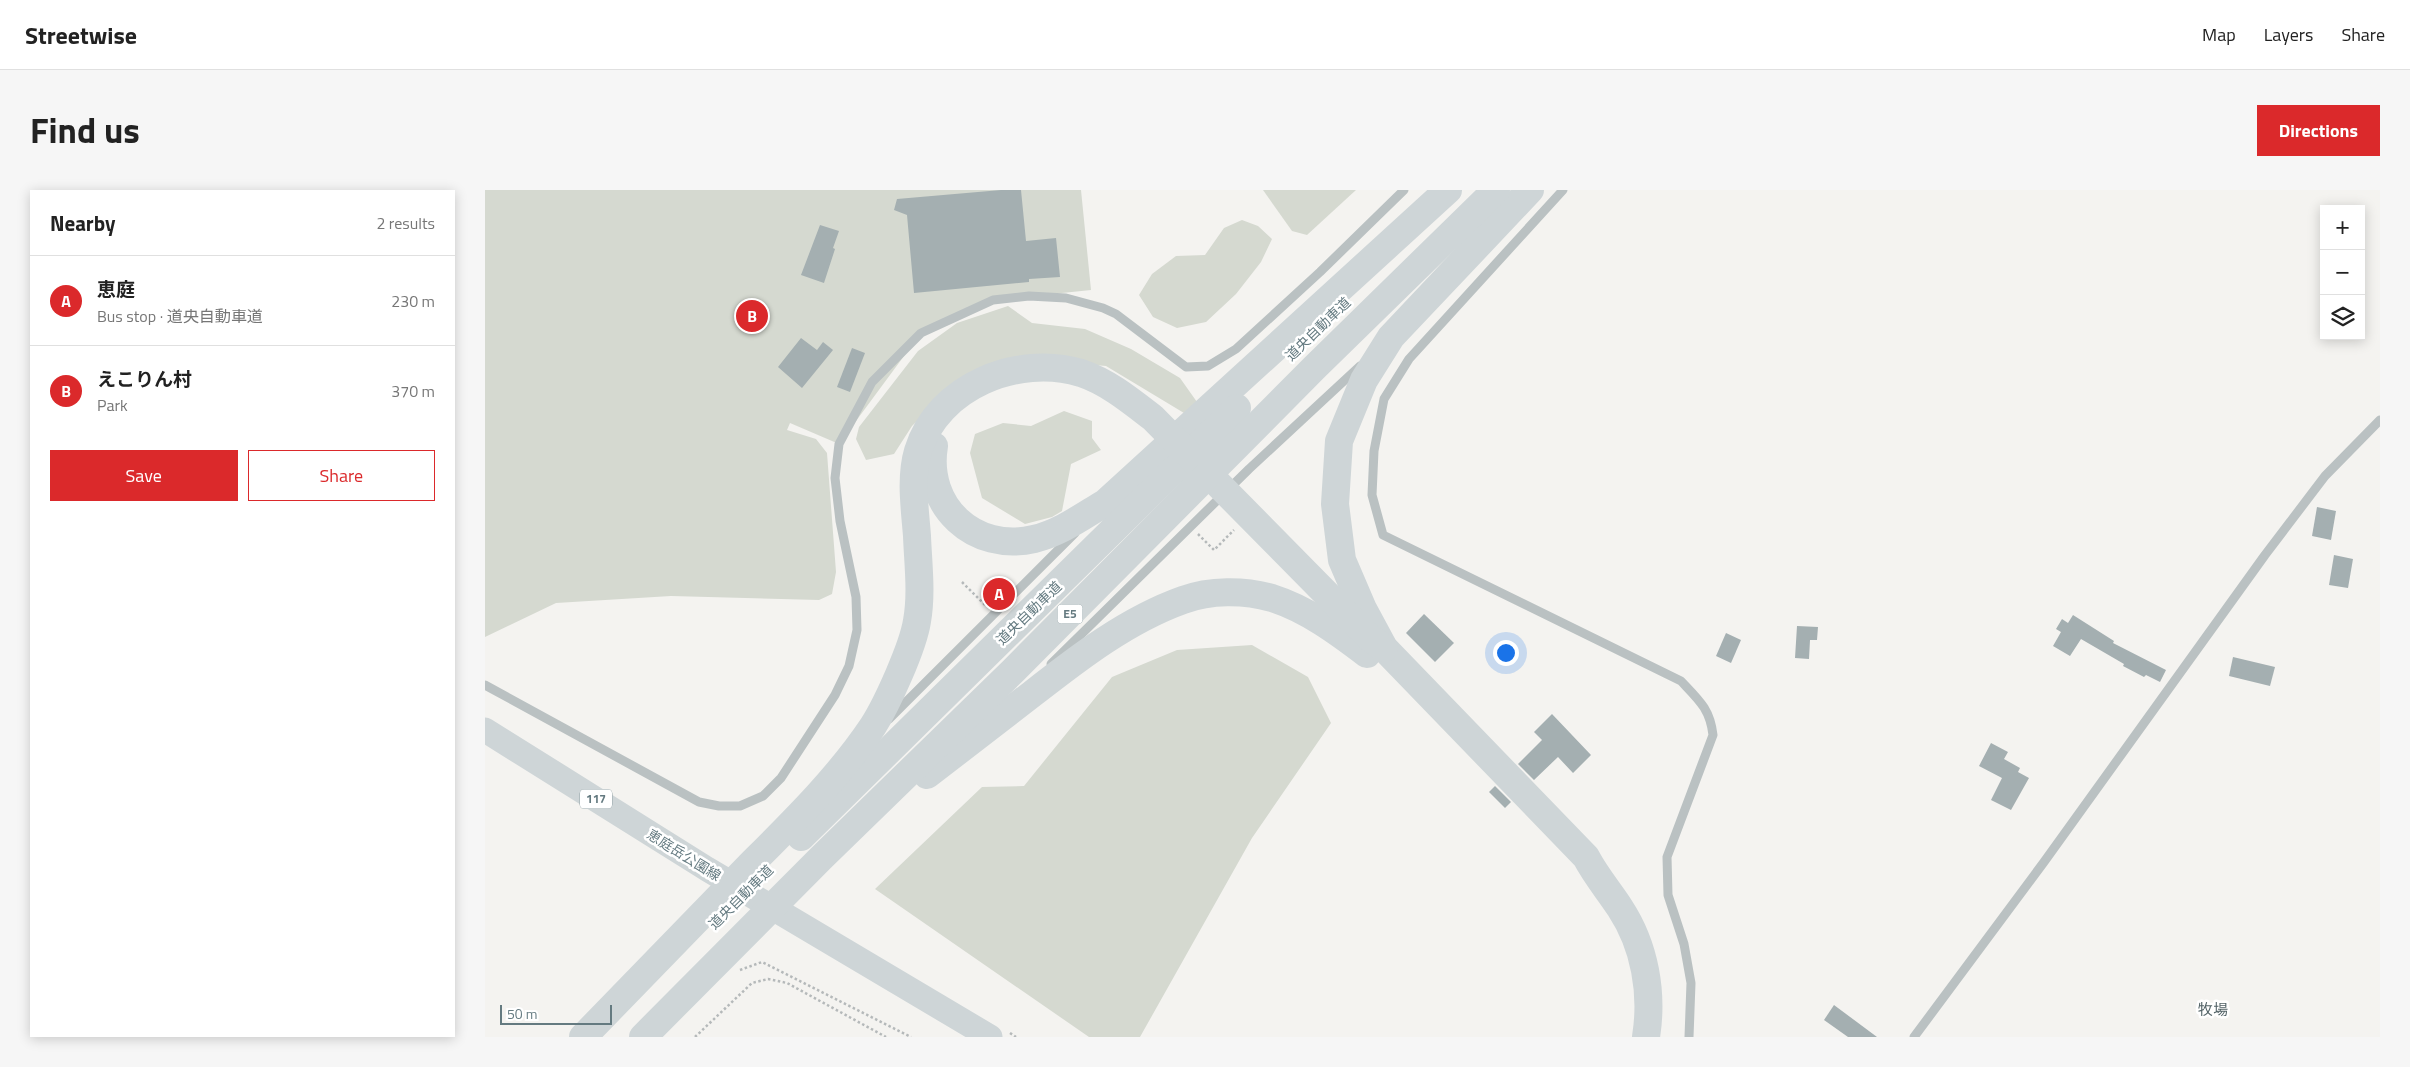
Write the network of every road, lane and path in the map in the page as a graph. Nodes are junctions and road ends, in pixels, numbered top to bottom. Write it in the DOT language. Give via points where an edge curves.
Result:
graph roads {
  1 [pos="1404,190"];
  2 [pos="1448,190"];
  3 [pos="1459,190"];
  4 [pos="1496,190"];
  5 [pos="1530,190"];
  6 [pos="1563,190"];
  7 [pos="1391,337"];
  8 [pos="2380,420"];
  9 [pos="1148,421"];
  10 [pos="1105,503"];
  11 [pos="1234,530"];
  12 [pos="1197,533"];
  13 [pos="962,582"];
  14 [pos="989,609"];
  15 [pos="1379,653"];
  16 [pos="1041,674"];
  17 [pos="1033,680"];
  18 [pos="485,685"];
  19 [pos="485,730"];
  20 [pos="969,743"];
  21 [pos="842,767"];
  22 [pos="821,858"];
  23 [pos="739,970"];
  24 [pos="583,1037"];
  25 [pos="600,1037"];
  26 [pos="643,1037"];
  27 [pos="695,1037"];
  28 [pos="886,1037"];
  29 [pos="911,1037"];
  30 [pos="990,1037"];
  31 [pos="1646,1037"];
  32 [pos="1689,1037"];
  33 [pos="1914,1037"];
  1 -- 18 [label="street" via="1236,349 1208,366 1186,367 1116,314 1066,298 1029,296 993,300 921,333 871,382 839,444 835,478 840,521 856,597 857,630 849,666 835,695 781,778 763,796 740,806 699,802"];
  2 -- 10 [label="highway"];
  3 -- 25 [label="highway, 道央自動車道 / E5"];
  4 -- 22 [label="highway, 道央自動車道 / E5"];
  5 -- 7 [label="highway"];
  6 -- 32 [label="street" via="1409,359 1384,399 1374,451 1372,495 1383,535 1681,681 1711,718 1713,735 1667,857 1669,895 1684,944 1691,984"];
  7 -- 15 [label="highway" via="1364,380 1339,441 1335,504 1343,560"];
  7 -- 16 [label="street" via="1249,469"];
  8 -- 33 [label="street" via="2325,476 2265,555 2045,862"];
  9 -- 10 [label="highway" via="1085,389 1039,381 990,390 971,400 953,414 934,443 933,482 941,498 965,526 986,538 1002,541 1033,539 1065,527"];
  9 -- 15 [label="highway" via="1369,637"];
  9 -- 21 [label="highway" via="1119,392 1098,380 1081,373 1049,368 1000,374 961,392 944,406 926,430 917,454 914,485 919,574 917,621 905,661 874,725"];
  10 -- 21 [label="street"];
  11 -- 12 [label="path" via="1214,550"];
  13 -- 14 [label="path"];
  15 -- 20 [label="highway" via="1307,613 1272,598 1241,592 1184,599 1130,625 1067,666"];
  15 -- 31 [label="highway" via="1586,857 1621,909 1639,950 1649,984"];
  17 -- 20 [label="street"];
  19 -- 30 [label="main road, 恵庭岳公園線 / 117" via="787,918"];
  20 -- 22 [label="highway"];
  21 -- 24 [label="highway"];
  22 -- 26 [label="highway, 道央自動車道 / E5"];
  23 -- 29 [label="path" via="762,962"];
  27 -- 28 [label="path" via="752,983 768,979 787,983"];
}
